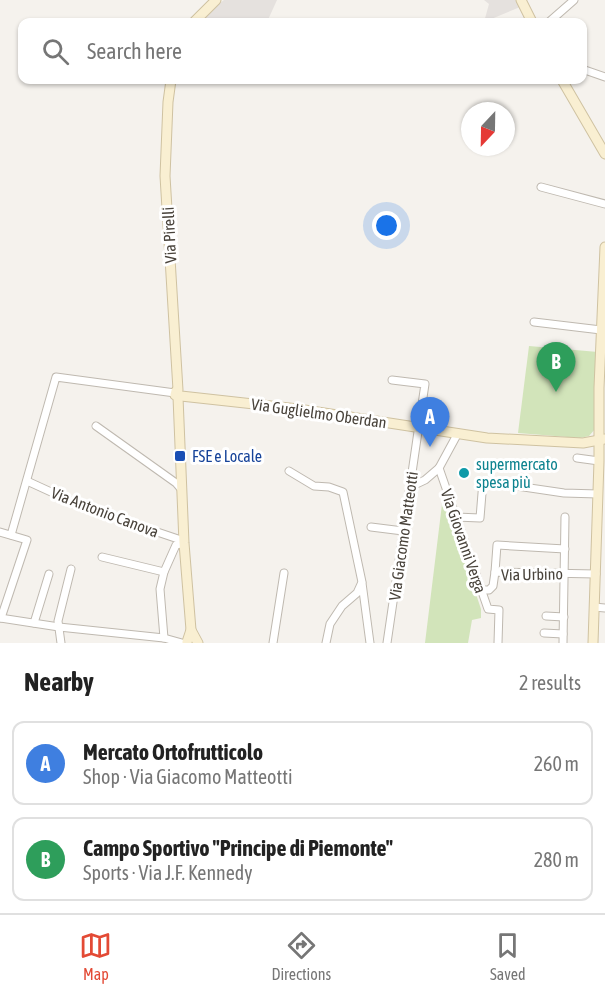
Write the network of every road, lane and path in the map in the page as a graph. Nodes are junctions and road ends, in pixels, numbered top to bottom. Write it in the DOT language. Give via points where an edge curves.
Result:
graph roads {
  1 [pos="216,0"];
  2 [pos="532,0"];
  3 [pos="574,0"];
  4 [pos="523,4"];
  5 [pos="198,18"];
  6 [pos="530,18"];
  7 [pos="554,18"];
  8 [pos="587,71"];
  9 [pos="605,76"];
  10 [pos="170,84"];
  11 [pos="564,84"];
  12 [pos="605,154"];
  13 [pos="541,187"];
  14 [pos="605,204"];
  15 [pos="605,247"];
  16 [pos="534,322"];
  17 [pos="602,336"];
  18 [pos="392,380"];
  19 [pos="602,388"];
  20 [pos="178,394"];
  21 [pos="96,426"];
  22 [pos="418,428"];
  23 [pos="458,433"];
  24 [pos="602,440"];
  25 [pos="577,458"];
  26 [pos="599,461"];
  27 [pos="440,468"];
  28 [pos="289,471"];
  29 [pos="602,476"];
  30 [pos="27,481"];
  31 [pos="410,487"];
  32 [pos="182,490"];
  33 [pos="598,494"];
  34 [pos="601,506"];
  35 [pos="456,517"];
  36 [pos="565,517"];
  37 [pos="371,527"];
  38 [pos="403,531"];
  39 [pos="0,532"];
  40 [pos="12,535"];
  41 [pos="184,542"];
  42 [pos="564,549"];
  43 [pos="102,557"];
  44 [pos="71,569"];
  45 [pos="599,569"];
  46 [pos="164,572"];
  47 [pos="495,572"];
  48 [pos="284,573"];
  49 [pos="565,573"];
  50 [pos="49,574"];
  51 [pos="362,582"];
  52 [pos="480,590"];
  53 [pos="594,607"];
  54 [pos="605,608"];
  55 [pos="546,616"];
  56 [pos="564,617"];
  57 [pos="0,618"];
  58 [pos="34,623"];
  59 [pos="59,627"];
  60 [pos="544,633"];
  61 [pos="563,634"];
  62 [pos="164,638"];
  63 [pos="61,643"];
  64 [pos="189,643"];
  65 [pos="273,643"];
  66 [pos="326,643"];
  67 [pos="370,643"];
  68 [pos="387,643"];
  69 [pos="498,643"];
  70 [pos="563,643"];
  71 [pos="594,643"];
  1 -- 5 [label="street"];
  2 -- 4 [label="street"];
  3 -- 7 [label="street"];
  4 -- 6 [label="street"];
  8 -- 9 [label="street"];
  10 -- 20 [label="street, Via Pirelli" via="165,176"];
  11 -- 12 [label="street"];
  13 -- 14 [label="street"];
  15 -- 17 [label="street"];
  16 -- 17 [label="street"];
  17 -- 19 [label="street"];
  18 -- 22 [label="street, Via Giacomo Matteotti" via="425,384"];
  19 -- 24 [label="street"];
  20 -- 22 [label="street, Via Guglielmo Oberdan"];
  20 -- 30 [label="street, Via Guglielmo Oberdan" via="56,377"];
  20 -- 32 [label="street, Via Pirelli"];
  21 -- 32 [label="street"];
  22 -- 23 [label="street, Via Guglielmo Oberdan"];
  22 -- 31 [label="street, Via Giacomo Matteotti"];
  23 -- 24 [label="street, Via Guglielmo Oberdan" via="583,443"];
  23 -- 27 [label="street, Via Giovanni Verga"];
  24 -- 26 [label="street"];
  25 -- 26 [label="street"];
  26 -- 29 [label="street"];
  27 -- 31 [label="street"];
  27 -- 35 [label="street, Via Giovanni Verga"];
  28 -- 51 [label="street" via="314,486 343,492"];
  29 -- 33 [label="street"];
  30 -- 40 [label="street"];
  30 -- 41 [label="street, Via Antonio Canova" via="86,508"];
  31 -- 38 [label="street, Via Giacomo Matteotti"];
  32 -- 41 [label="street, Via Pirelli"];
  33 -- 34 [label="street"];
  33 -- 35 [label="street" via="483,481 480,518"];
  34 -- 45 [label="street"];
  35 -- 52 [label="street, Via Giovanni Verga"];
  36 -- 42 [label="street"];
  37 -- 38 [label="street"];
  38 -- 68 [label="street, Via Giacomo Matteotti"];
  39 -- 40 [label="street"];
  40 -- 57 [label="street" via="27,540"];
  41 -- 46 [label="street" via="176,545"];
  41 -- 64 [label="street, Via Pirelli"];
  42 -- 47 [label="street" via="497,545"];
  42 -- 49 [label="street"];
  43 -- 46 [label="street"];
  44 -- 59 [label="street"];
  45 -- 49 [label="street, Via Urbino"];
  45 -- 53 [label="street"];
  46 -- 62 [label="street" via="160,589"];
  47 -- 49 [label="street, Via Urbino"];
  47 -- 52 [label="street, Via Urbino" via="493,586"];
  48 -- 65 [label="street"];
  49 -- 56 [label="street"];
  50 -- 58 [label="street"];
  51 -- 66 [label="street" via="330,624"];
  51 -- 67 [label="street"];
  52 -- 69 [label="street, Via Giovanni Verga" via="488,609 499,610"];
  53 -- 54 [label="street"];
  53 -- 71 [label="street"];
  55 -- 56 [label="street"];
  56 -- 61 [label="street"];
  57 -- 58 [label="street"];
  58 -- 59 [label="street"];
  59 -- 62 [label="street"];
  59 -- 63 [label="street"];
  60 -- 61 [label="street"];
  61 -- 70 [label="street"];
  62 -- 64 [label="street"];
}
